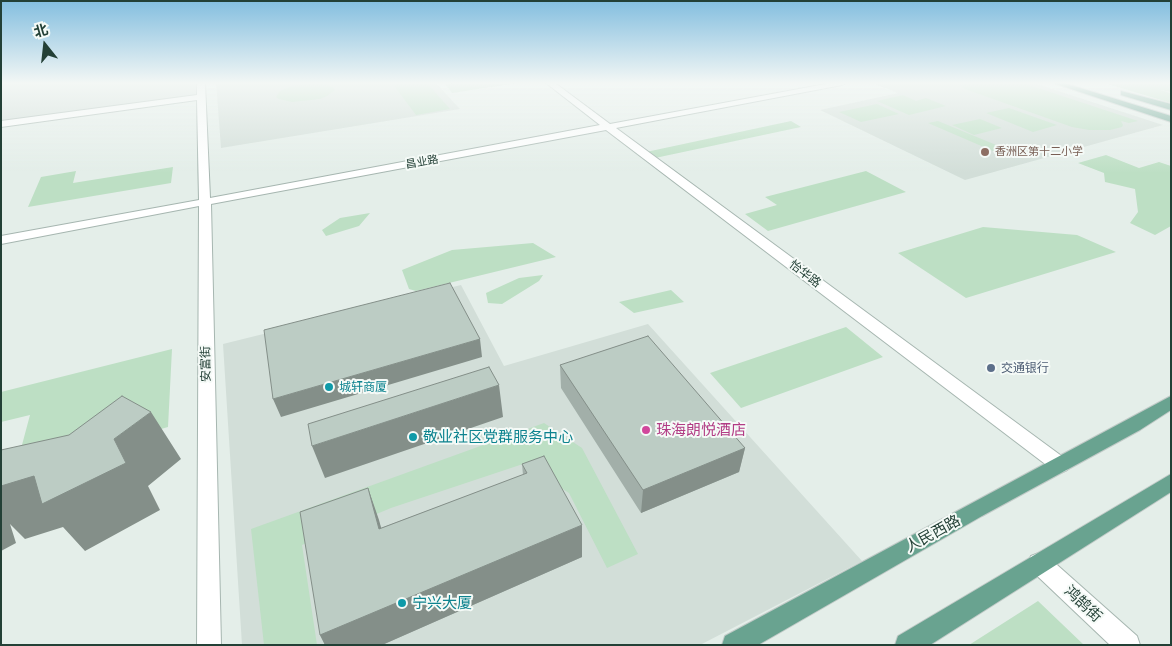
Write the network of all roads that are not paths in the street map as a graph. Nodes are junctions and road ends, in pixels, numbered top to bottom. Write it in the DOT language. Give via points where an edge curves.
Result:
graph roads {
  1 [pos="65,113"];
  2 [pos="202,113"];
  3 [pos="590,113"];
  4 [pos="687,113"];
  5 [pos="1152,113"];
  6 [pos="1171,119"];
  7 [pos="1,124"];
  8 [pos="610,128"];
  9 [pos="206,202"];
  10 [pos="1,240"];
  11 [pos="1171,402"];
  12 [pos="1060,465"];
  13 [pos="1171,482"];
  14 [pos="1039,563"];
  15 [pos="209,645"];
  16 [pos="734,645"];
  17 [pos="907,645"];
  18 [pos="1128,645"];
  1 -- 7 [label="street"];
  2 -- 9 [label="street, 安富街"];
  3 -- 8 [label="street, 怡华路"];
  4 -- 8 [label="street, 昌业路"];
  5 -- 6 [label="main road"];
  8 -- 9 [label="street, 昌业路"];
  8 -- 12 [label="street, 怡华路"];
  9 -- 10 [label="street, 昌业路"];
  9 -- 15 [label="street, 安富街"];
  11 -- 12 [label="main road, 人民西路"];
  12 -- 16 [label="main road, 人民西路"];
  13 -- 14 [label="main road"];
  14 -- 17 [label="main road"];
  14 -- 18 [label="street, 鸿鹄街"];
}
